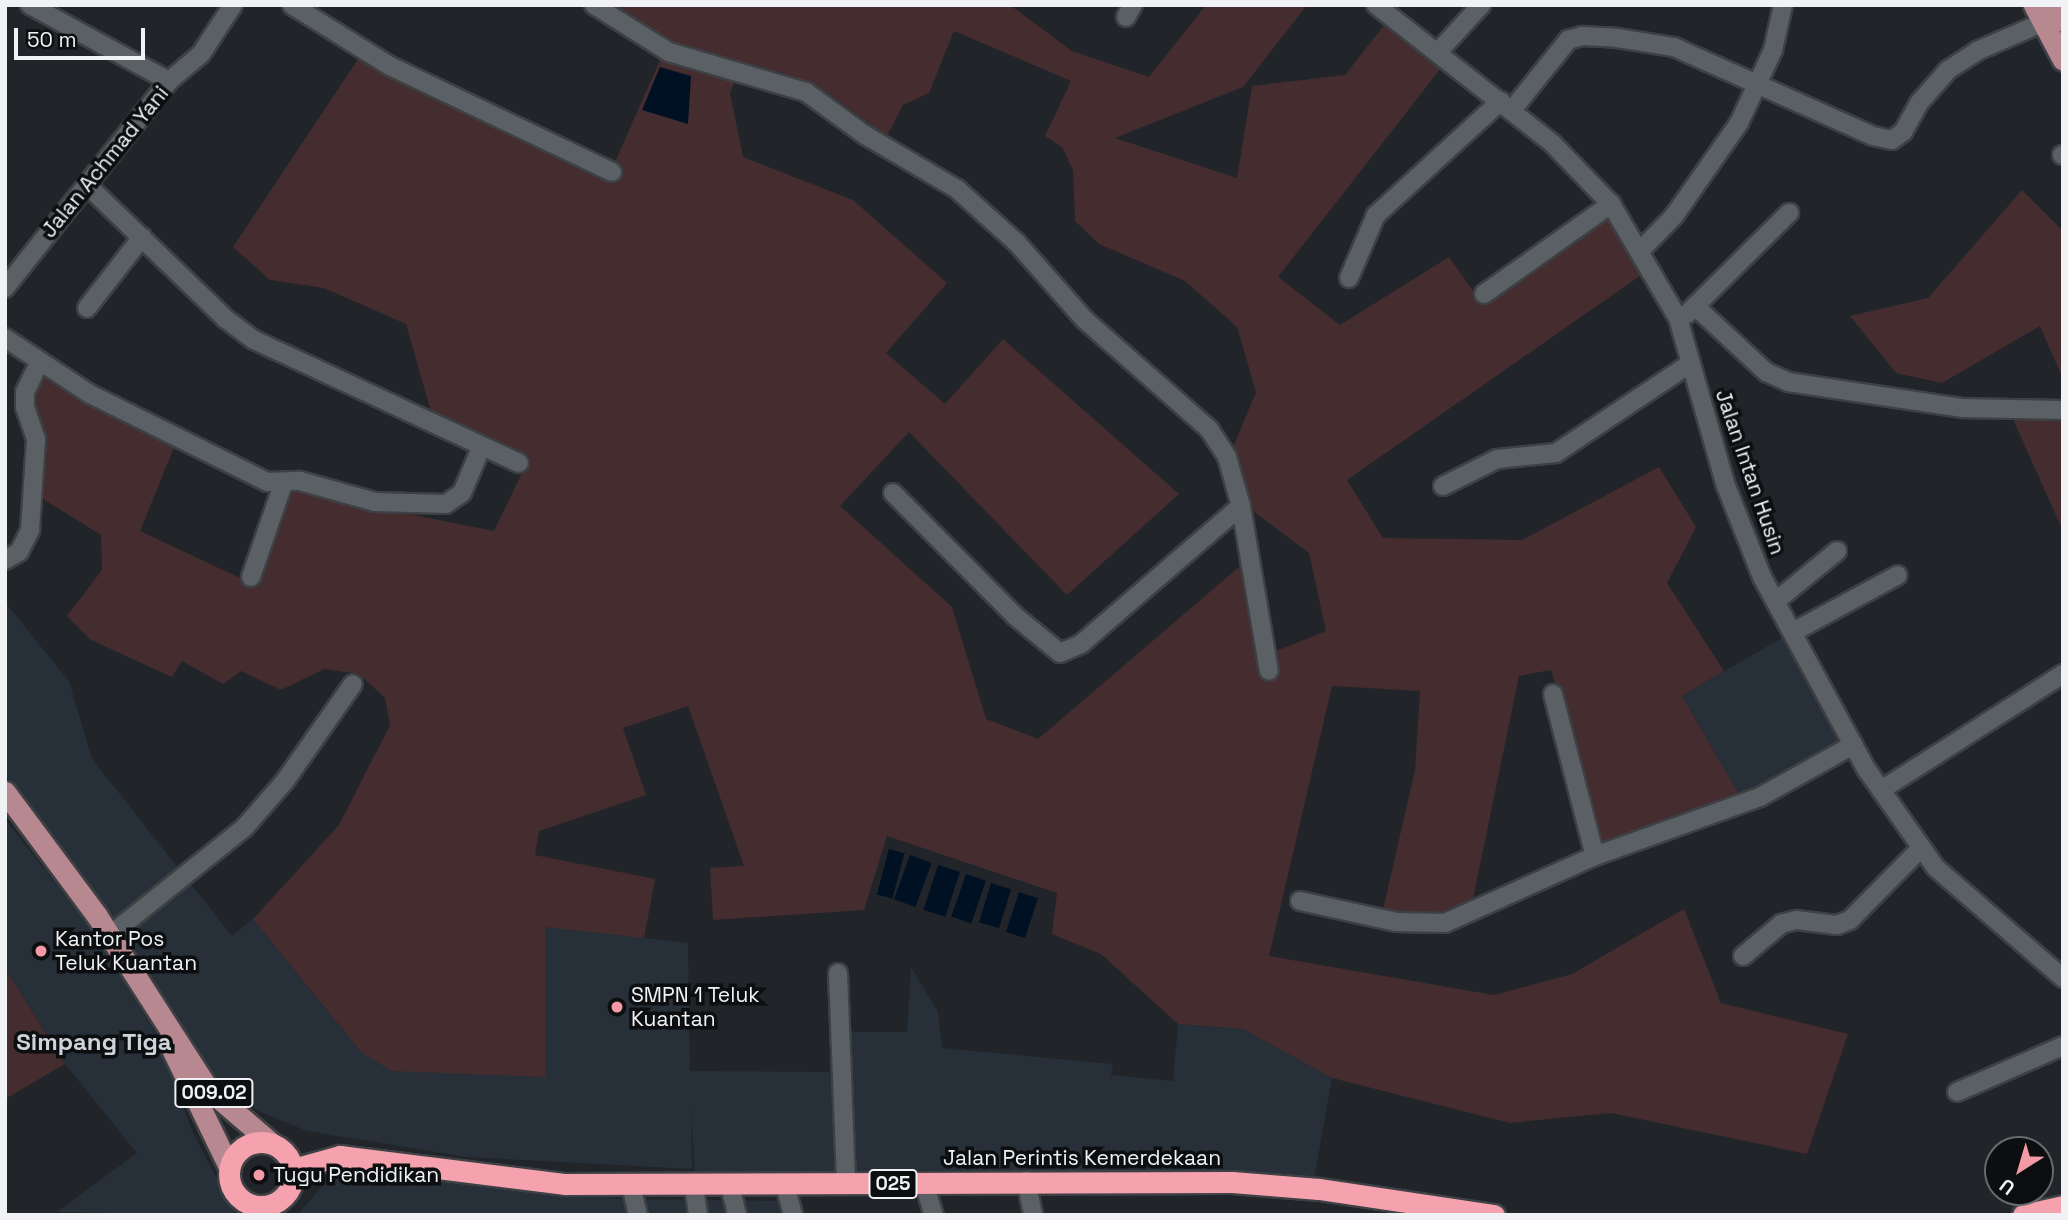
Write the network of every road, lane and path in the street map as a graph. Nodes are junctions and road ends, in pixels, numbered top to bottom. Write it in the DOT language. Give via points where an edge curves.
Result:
graph roads {
  1 [pos="30,5"];
  2 [pos="233,5"];
  3 [pos="292,5"];
  4 [pos="594,5"];
  5 [pos="1376,5"];
  6 [pos="1481,5"];
  7 [pos="1783,5"];
  8 [pos="2056,5"];
  9 [pos="2046,17"];
  10 [pos="1438,52"];
  11 [pos="2063,60"];
  12 [pos="169,81"];
  13 [pos="1757,82"];
  14 [pos="1507,106"];
  15 [pos="612,172"];
  16 [pos="87,185"];
  17 [pos="1611,204"];
  18 [pos="1789,213"];
  19 [pos="142,237"];
  20 [pos="1641,250"];
  21 [pos="1349,278"];
  22 [pos="5,288"];
  23 [pos="1483,294"];
  24 [pos="1695,306"];
  25 [pos="87,308"];
  26 [pos="1679,322"];
  27 [pos="5,338"];
  28 [pos="38,363"];
  29 [pos="1691,363"];
  30 [pos="2063,410"];
  31 [pos="481,448"];
  32 [pos="519,463"];
  33 [pos="283,484"];
  34 [pos="1443,486"];
  35 [pos="893,493"];
  36 [pos="1241,506"];
  37 [pos="1837,551"];
  38 [pos="5,560"];
  39 [pos="1898,575"];
  40 [pos="251,577"];
  41 [pos="1776,601"];
  42 [pos="1793,632"];
  43 [pos="1269,671"];
  44 [pos="2063,674"];
  45 [pos="353,684"];
  46 [pos="1553,694"];
  47 [pos="1853,745"];
  48 [pos="1881,790"];
  49 [pos="5,792"];
  50 [pos="1921,848"];
  51 [pos="1595,856"];
  52 [pos="1300,901"];
  53 [pos="109,936"];
  54 [pos="1743,956"];
  55 [pos="838,973"];
  56 [pos="2063,978"];
  57 [pos="168,1033"];
  58 [pos="2063,1046"];
  59 [pos="1957,1092"];
  60 [pos="271,1143"];
  61 [pos="229,1167"];
  62 [pos="293,1169"];
  63 [pos="1026,1181"];
  64 [pos="924,1183"];
  65 [pos="631,1185"];
  66 [pos="730,1185"];
  67 [pos="785,1185"];
  68 [pos="846,1185"];
  69 [pos="694,1186"];
  70 [pos="2063,1206"];
  71 [pos="265,1211"];
  72 [pos="638,1215"];
  73 [pos="698,1215"];
  74 [pos="737,1215"];
  75 [pos="793,1215"];
  76 [pos="934,1215"];
  77 [pos="1034,1215"];
  78 [pos="1494,1215"];
  79 [pos="2023,1215"];
  1 -- 12 [label="street"];
  2 -- 12 [label="street, Jalan Achmad Yani" via="201,54"];
  3 -- 15 [label="street" via="390,66"];
  4 -- 36 [label="street" via="669,52 806,92 864,135 983,209 1085,320 1209,429 1227,457"];
  5 -- 10 [label="street, Jalan Intan Husin"];
  6 -- 10 [label="street"];
  7 -- 13 [label="street" via="1781,26"];
  8 -- 9 [label="main road"];
  9 -- 11 [label="main road"];
  9 -- 13 [label="street" via="1948,70 1919,103 1903,132 1892,140 1873,136"];
  10 -- 14 [label="street, Jalan Intan Husin"];
  12 -- 16 [label="street, Jalan Achmad Yani"];
  13 -- 14 [label="street" via="1674,47 1582,36 1563,46"];
  13 -- 20 [label="street" via="1739,123 1708,171"];
  14 -- 17 [label="street, Jalan Intan Husin" via="1552,143"];
  14 -- 21 [label="street" via="1376,215"];
  16 -- 19 [label="street"];
  16 -- 22 [label="street, Jalan Achmad Yani"];
  17 -- 20 [label="street, Jalan Intan Husin"];
  17 -- 23 [label="street"];
  18 -- 24 [label="street"];
  19 -- 25 [label="street"];
  19 -- 31 [label="street" via="254,340"];
  20 -- 26 [label="street, Jalan Intan Husin"];
  24 -- 26 [label="street"];
  24 -- 30 [label="street" via="1766,372 1788,382 1963,408"];
  26 -- 29 [label="street, Jalan Intan Husin"];
  27 -- 28 [label="street"];
  28 -- 33 [label="street" via="215,457 267,482"];
  28 -- 38 [label="street" via="25,392 36,439 32,520 26,542"];
  29 -- 34 [label="street" via="1556,453 1497,459"];
  29 -- 41 [label="street, Jalan Intan Husin" via="1726,486"];
  31 -- 32 [label="street"];
  31 -- 33 [label="street" via="463,493 446,504 375,502 300,481"];
  33 -- 40 [label="street"];
  35 -- 36 [label="street" via="1015,616 1060,653 1081,644"];
  36 -- 43 [label="street"];
  37 -- 41 [label="street"];
  39 -- 42 [label="street"];
  41 -- 42 [label="street, Jalan Intan Husin"];
  42 -- 47 [label="street, Jalan Intan Husin"];
  44 -- 48 [label="street"];
  45 -- 53 [label="street" via="285,781 245,827"];
  46 -- 51 [label="street"];
  47 -- 48 [label="street, Jalan Intan Husin"];
  47 -- 51 [label="street" via="1760,797"];
  48 -- 50 [label="street, Jalan Intan Husin"];
  49 -- 53 [label="main road, 009.02"];
  50 -- 54 [label="street" via="1850,920 1837,925 1788,922"];
  50 -- 56 [label="street, Jalan Intan Husin" via="1959,891"];
  51 -- 52 [label="street" via="1446,923 1396,922"];
  53 -- 57 [label="main road, 009.02"];
  55 -- 68 [label="street"];
  57 -- 60 [label="main road, 009.02" via="208,1089"];
  57 -- 61 [label="main road, 009.02" via="175,1060"];
  58 -- 59 [label="street"];
  60 -- 61 [label="highway" via="249,1143"];
  60 -- 62 [label="highway" via="285,1153"];
  61 -- 71 [label="highway" via="237,1196"];
  62 -- 65 [label="highway, Jalan Perintis Kemerdekaan / 025" via="340,1156 513,1181"];
  62 -- 71 [label="highway" via="290,1189"];
  63 -- 64 [label="highway, Jalan Perintis Kemerdekaan / 025"];
  63 -- 77 [label="street"];
  63 -- 78 [label="highway, Jalan Perintis Kemerdekaan / 025" via="1244,1183 1319,1189"];
  64 -- 68 [label="highway, Jalan Perintis Kemerdekaan / 025"];
  64 -- 76 [label="street"];
  65 -- 69 [label="highway, Jalan Perintis Kemerdekaan / 025"];
  65 -- 72 [label="street"];
  66 -- 67 [label="highway, Jalan Perintis Kemerdekaan / 025"];
  66 -- 69 [label="highway, Jalan Perintis Kemerdekaan / 025"];
  66 -- 74 [label="street"];
  67 -- 68 [label="highway, Jalan Perintis Kemerdekaan / 025"];
  67 -- 75 [label="street"];
  69 -- 73 [label="street"];
  70 -- 79 [label="highway"];
}
